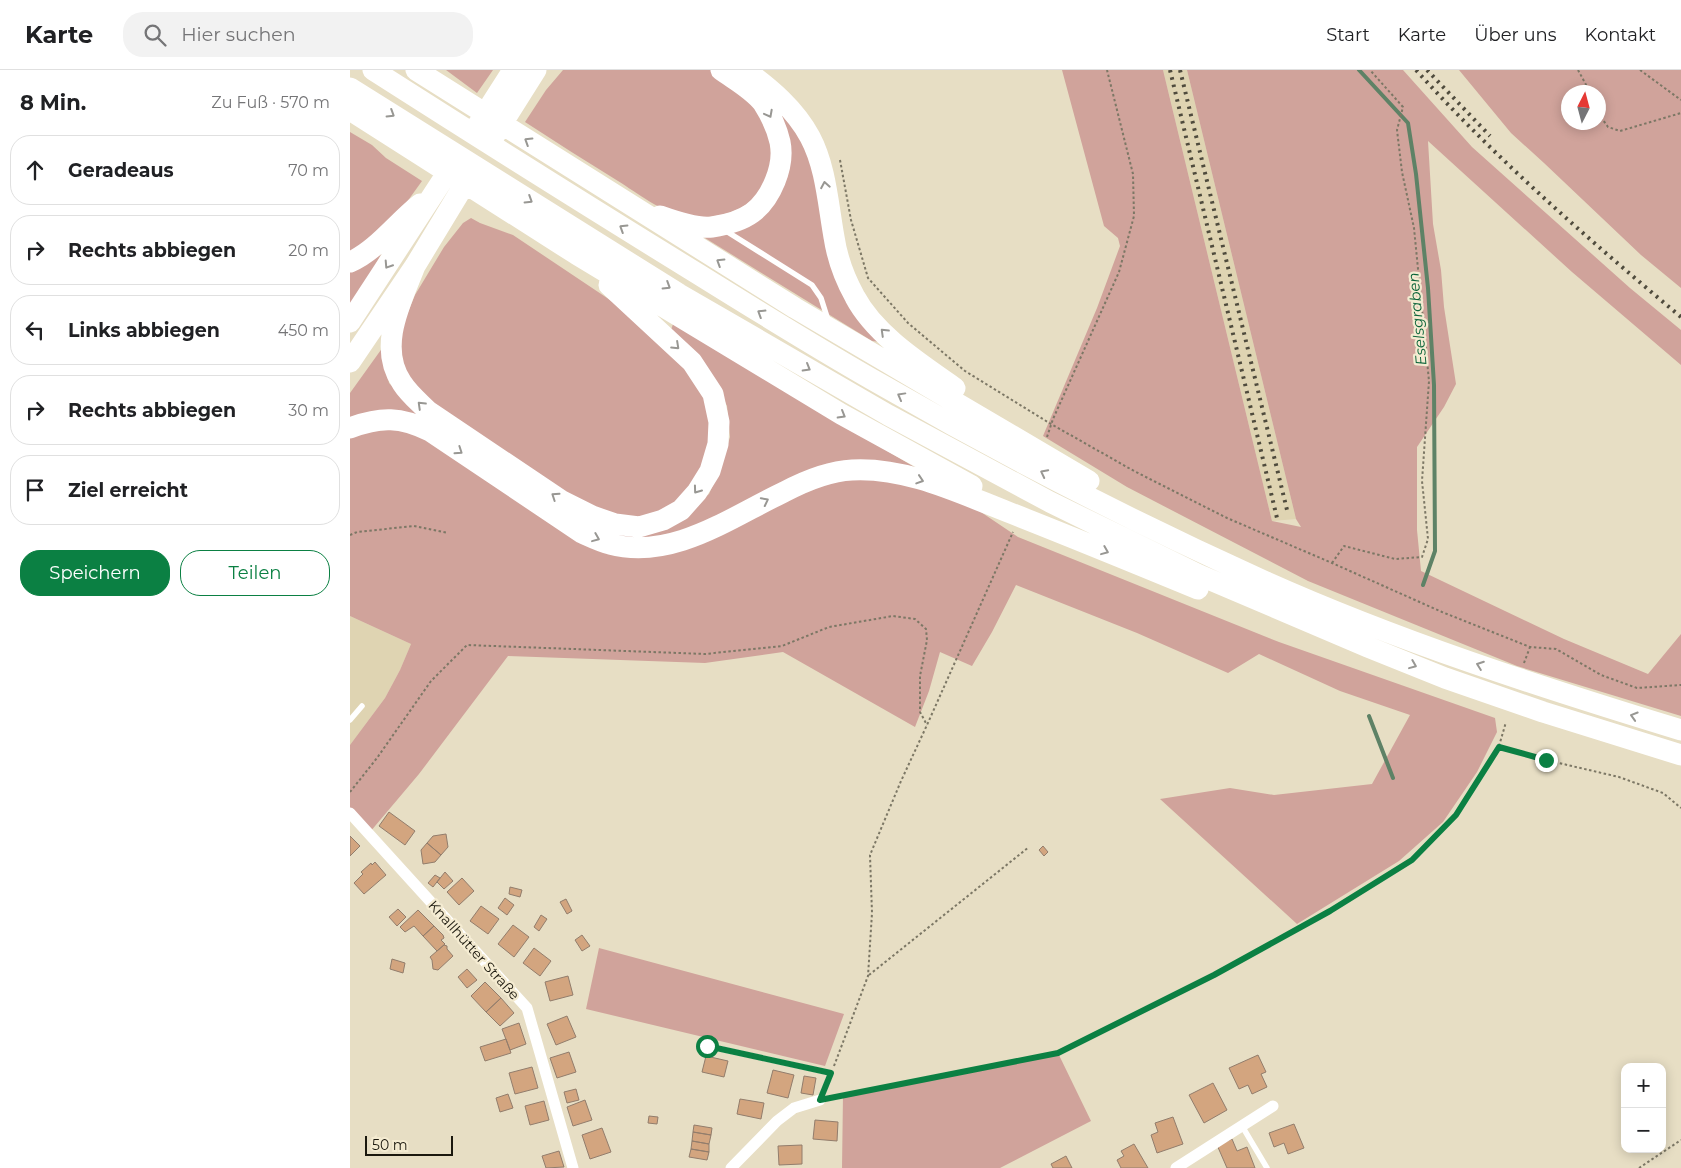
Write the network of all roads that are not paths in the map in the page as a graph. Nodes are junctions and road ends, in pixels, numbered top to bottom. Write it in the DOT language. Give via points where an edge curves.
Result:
graph roads {
  1 [pos="373,70"];
  2 [pos="416,70"];
  3 [pos="721,70"];
  4 [pos="744,70"];
  5 [pos="532,75"];
  6 [pos="428,76"];
  7 [pos="350,88"];
  8 [pos="350,110"];
  9 [pos="614,195"];
  10 [pos="409,220"];
  11 [pos="718,226"];
  12 [pos="576,254"];
  13 [pos="350,262"];
  14 [pos="415,266"];
  15 [pos="350,322"];
  16 [pos="831,330"];
  17 [pos="350,362"];
  18 [pos="350,428"];
  19 [pos="1040,443"];
  20 [pos="1060,532"];
  21 [pos="1374,626"];
  22 [pos="1368,647"];
  23 [pos="362,706"];
  24 [pos="350,720"];
  25 [pos="1681,730"];
  26 [pos="1681,755"];
  27 [pos="350,813"];
  28 [pos="707,1046"];
  29 [pos="820,1100"];
  30 [pos="1273,1106"];
  31 [pos="1242,1126"];
  32 [pos="573,1168"];
  33 [pos="731,1168"];
  34 [pos="1176,1168"];
  35 [pos="1267,1168"];
  21 -- 1 [label="highway, one-way" via="1266,582 1182,542 995,448 890,390 576,199"];
  2 -- 6 [label="highway"];
  3 -- 11 [label="highway, one-way" via="763,103 780,143 780,164 765,201 751,214"];
  19 -- 4 [label="highway, one-way" via="994,417 922,365 867,316 856,299 840,260 824,177 811,138 787,105"];
  5 -- 10 [label="highway"];
  5 -- 14 [label="highway"];
  9 -- 6 [label="highway, one-way"];
  7 -- 22 [label="highway, one-way" via="679,294 888,414 1050,502 1199,576"];
  8 -- 12 [label="highway"];
  9 -- 11 [label="highway" via="682,223 710,228"];
  16 -- 9 [label="highway, one-way"];
  10 -- 13 [label="highway"];
  10 -- 15 [label="highway, one-way"];
  11 -- 16 [label="lane" via="812,285 821,298"];
  12 -- 14 [label="highway, one-way" via="692,362 713,394 719,422 718,444 710,472 681,510 639,528 600,519 562,501 428,411 411,395 394,367 391,348 396,317"];
  12 -- 20 [label="highway, one-way" via="841,414"];
  14 -- 17 [label="highway"];
  16 -- 19 [label="highway"];
  18 -- 20 [label="highway, one-way" via="376,420 412,422 582,533 610,544 635,548 685,540 798,484 851,470 876,470 911,477"];
  19 -- 21 [label="highway" via="1140,508 1335,603"];
  20 -- 22 [label="highway, one-way" via="1264,617"];
  25 -- 21 [label="highway, one-way" via="1550,690"];
  22 -- 26 [label="highway, one-way" via="1543,712"];
  23 -- 24 [label="lane"];
  27 -- 32 [label="street, Knallhütter Straße" via="527,1008"];
  28 -- 29 [label="lane" via="831,1073"];
  29 -- 33 [label="street" via="794,1108"];
  30 -- 31 [label="street"];
  31 -- 34 [label="street"];
  31 -- 35 [label="lane"];
}
